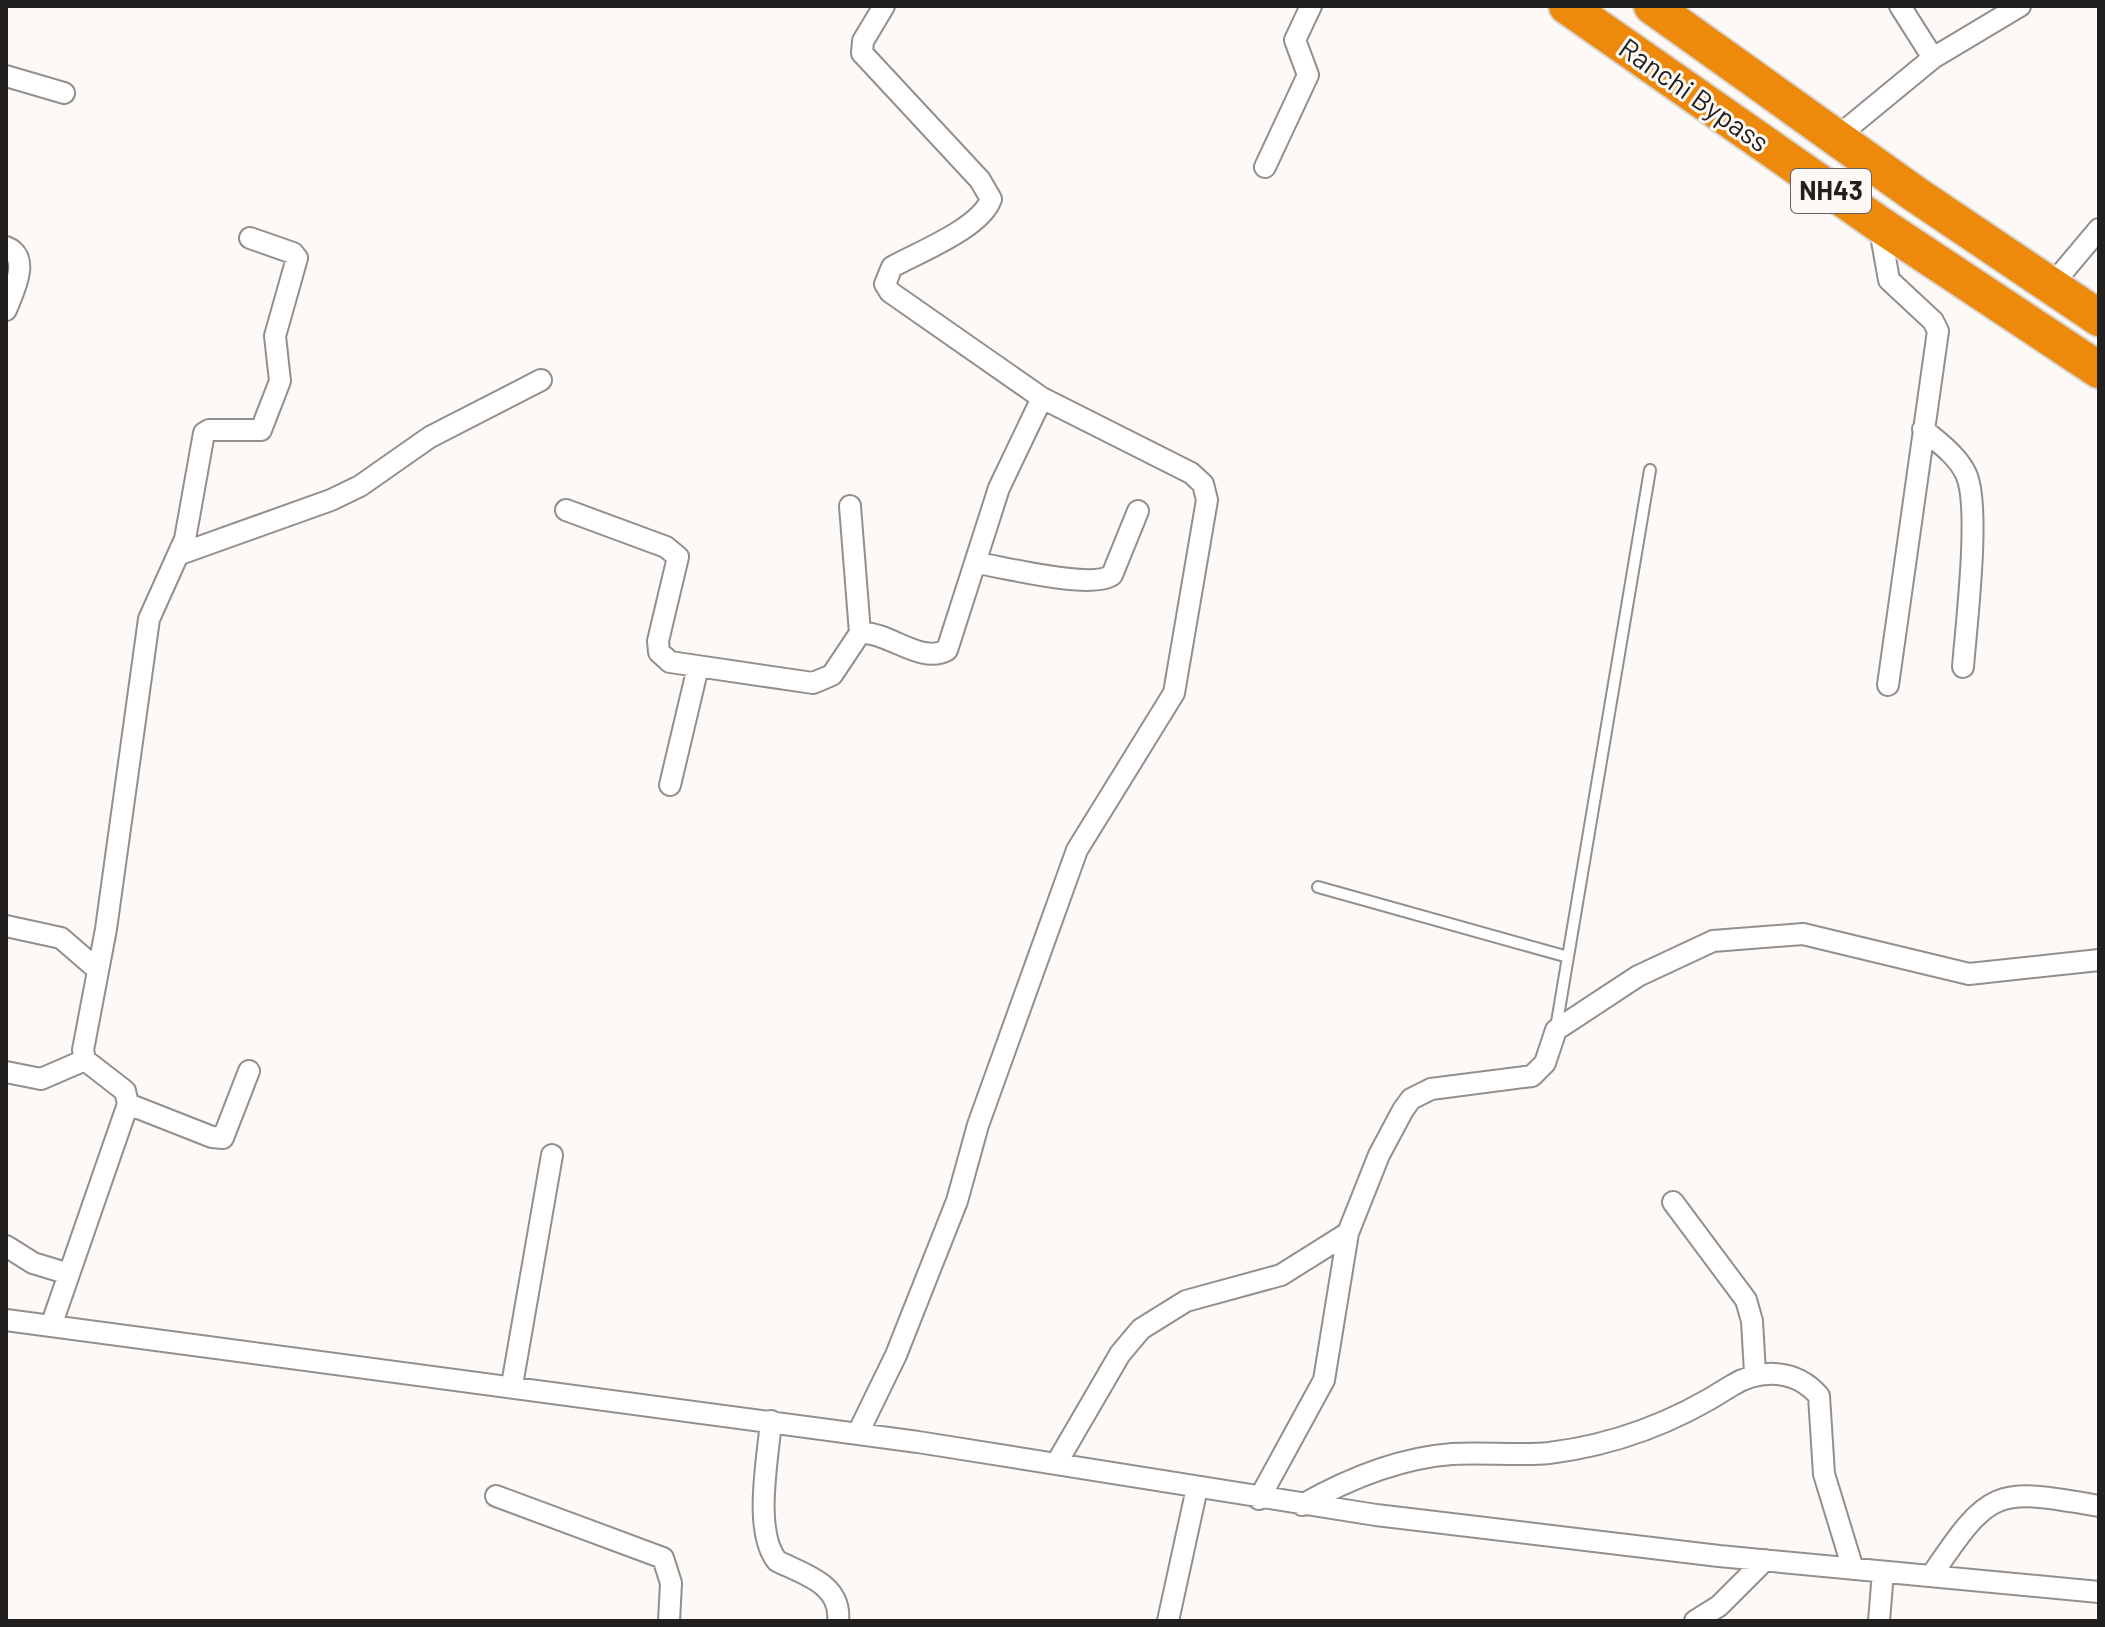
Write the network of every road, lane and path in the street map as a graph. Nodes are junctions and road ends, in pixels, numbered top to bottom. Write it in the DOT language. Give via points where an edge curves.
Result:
graph roads {
  1 [pos="884,6"];
  2 [pos="1311,6"];
  3 [pos="1567,6"];
  4 [pos="1652,6"];
  5 [pos="1900,6"];
  6 [pos="2020,6"];
  7 [pos="1933,58"];
  8 [pos="6,76"];
  9 [pos="64,93"];
  10 [pos="1837,137"];
  11 [pos="1265,167"];
  12 [pos="1879,224"];
  13 [pos="2099,229"];
  14 [pos="250,238"];
  15 [pos="6,247"];
  16 [pos="2051,286"];
  17 [pos="6,310"];
  18 [pos="2099,318"];
  19 [pos="2099,370"];
  20 [pos="541,380"];
  21 [pos="1042,398"];
  22 [pos="1923,429"];
  23 [pos="1650,470"];
  24 [pos="850,506"];
  25 [pos="566,510"];
  26 [pos="1138,511"];
  27 [pos="180,554"];
  28 [pos="977,563"];
  29 [pos="860,633"];
  30 [pos="698,667"];
  31 [pos="1963,667"];
  32 [pos="1888,685"];
  33 [pos="670,785"];
  34 [pos="1318,887"];
  35 [pos="6,926"];
  36 [pos="1568,957"];
  37 [pos="2099,960"];
  38 [pos="98,970"];
  39 [pos="1556,1030"];
  40 [pos="85,1060"];
  41 [pos="249,1071"];
  42 [pos="6,1072"];
  43 [pos="128,1104"];
  44 [pos="552,1155"];
  45 [pos="1673,1202"];
  46 [pos="1348,1233"];
  47 [pos="6,1246"];
  48 [pos="69,1274"];
  49 [pos="6,1320"];
  50 [pos="51,1326"];
  51 [pos="1755,1373"];
  52 [pos="512,1385"];
  53 [pos="771,1421"];
  54 [pos="858,1433"];
  55 [pos="1056,1464"];
  56 [pos="1197,1488"];
  57 [pos="496,1496"];
  58 [pos="1259,1499"];
  59 [pos="1302,1505"];
  60 [pos="2099,1506"];
  61 [pos="1765,1560"];
  62 [pos="1853,1569"];
  63 [pos="1883,1572"];
  64 [pos="1931,1576"];
  65 [pos="2099,1592"];
  66 [pos="669,1621"];
  67 [pos="838,1621"];
  68 [pos="1168,1621"];
  69 [pos="1695,1621"];
  70 [pos="1879,1621"];
  1 -- 21 [label="street" via="863,41 862,53 980,180 991,199 969,225 892,267 885,284"];
  2 -- 11 [label="street" via="1295,40 1308,75"];
  3 -- 12 [label="highway, Ranchi Bypass / NH43"];
  4 -- 10 [label="highway, Ranchi Bypass / NH43"];
  5 -- 7 [label="street"];
  6 -- 7 [label="street"];
  7 -- 10 [label="street"];
  8 -- 9 [label="street"];
  10 -- 16 [label="highway, Ranchi Bypass / NH43"];
  12 -- 19 [label="highway, Ranchi Bypass / NH43"];
  12 -- 22 [label="street" via="1889,280 1938,331"];
  13 -- 16 [label="street"];
  14 -- 27 [label="street" via="297,258 275,336 280,381 261,430 204,433"];
  15 -- 17 [label="street" via="19,260"];
  16 -- 18 [label="highway, Ranchi Bypass / NH43"];
  20 -- 27 [label="street" via="430,437 341,495"];
  21 -- 28 [label="street" via="999,488"];
  21 -- 54 [label="street" via="1191,473 1203,484 1207,500 1181,669 1164,713 1077,850 978,1125 957,1201 896,1355"];
  22 -- 31 [label="street" via="1956,458 1971,491"];
  22 -- 32 [label="street"];
  23 -- 36 [label="lane"];
  24 -- 29 [label="street"];
  25 -- 30 [label="street" via="675,552 678,565 659,652 670,662"];
  26 -- 28 [label="street" via="1107,579 1086,581"];
  27 -- 38 [label="street" via="149,619"];
  28 -- 29 [label="street" via="947,650 930,655"];
  29 -- 30 [label="street" via="832,675 813,683"];
  30 -- 33 [label="street"];
  34 -- 36 [label="lane"];
  35 -- 38 [label="street" via="61,938"];
  36 -- 39 [label="lane"];
  37 -- 39 [label="street" via="1969,974 1803,934 1713,941 1638,976"];
  38 -- 40 [label="street"];
  39 -- 46 [label="street" via="1545,1063 1532,1076 1431,1089 1411,1099 1379,1155"];
  40 -- 42 [label="street" via="41,1079"];
  40 -- 43 [label="street" via="120,1086"];
  41 -- 43 [label="street" via="223,1138"];
  43 -- 48 [label="street"];
  44 -- 52 [label="street"];
  45 -- 51 [label="street" via="1746,1300"];
  46 -- 55 [label="street" via="1281,1275 1186,1301 1141,1329 1120,1354"];
  46 -- 58 [label="street" via="1324,1380"];
  47 -- 48 [label="street" via="33,1263"];
  48 -- 50 [label="street"];
  49 -- 50 [label="street"];
  50 -- 52 [label="street"];
  51 -- 59 [label="street" via="1657,1427 1553,1452 1421,1458 1352,1479"];
  51 -- 62 [label="street" via="1778,1373 1812,1387 1819,1396 1824,1474"];
  52 -- 53 [label="street"];
  53 -- 54 [label="street"];
  53 -- 67 [label="street" via="766,1540 777,1561 831,1591"];
  54 -- 55 [label="street"];
  55 -- 56 [label="street"];
  56 -- 58 [label="street"];
  56 -- 68 [label="street"];
  57 -- 66 [label="street" via="663,1558 671,1583"];
  58 -- 59 [label="street"];
  59 -- 61 [label="street"];
  60 -- 64 [label="street" via="2018,1495 1999,1500 1969,1520"];
  61 -- 62 [label="street"];
  61 -- 69 [label="street" via="1719,1606"];
  62 -- 63 [label="street"];
  63 -- 64 [label="street"];
  63 -- 70 [label="street"];
  64 -- 65 [label="street"];
}
